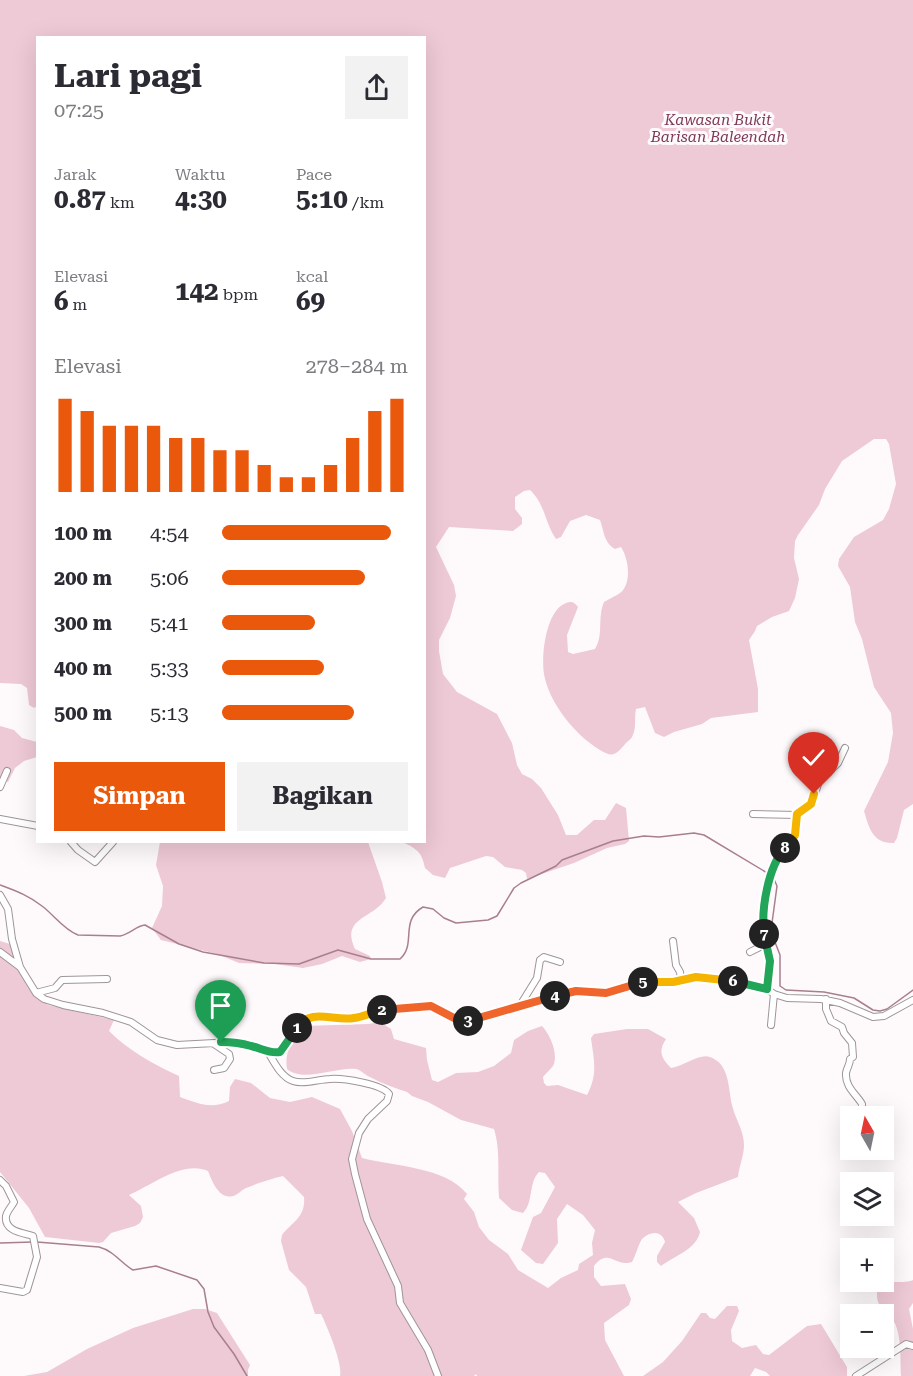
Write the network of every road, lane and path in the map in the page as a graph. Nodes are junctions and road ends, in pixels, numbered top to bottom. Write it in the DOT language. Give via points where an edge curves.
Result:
graph roads {
  1 [pos="845,748"];
  2 [pos="7,771"];
  3 [pos="0,788"];
  4 [pos="753,814"];
  5 [pos="797,815"];
  6 [pos="0,819"];
  7 [pos="36,826"];
  8 [pos="72,843"];
  9 [pos="112,843"];
  10 [pos="0,895"];
  11 [pos="673,941"];
  12 [pos="766,944"];
  13 [pos="0,952"];
  14 [pos="750,952"];
  15 [pos="560,962"];
  16 [pos="20,967"];
  17 [pos="107,979"];
  18 [pos="681,981"];
  19 [pos="767,989"];
  20 [pos="36,993"];
  21 [pos="774,994"];
  22 [pos="826,999"];
  23 [pos="913,1000"];
  24 [pos="518,1007"];
  25 [pos="771,1025"];
  26 [pos="214,1044"];
  27 [pos="268,1052"];
  28 [pos="214,1070"];
  29 [pos="862,1106"];
  30 [pos="0,1180"];
  31 [pos="0,1288"];
  32 [pos="913,1346"];
  33 [pos="438,1376"];
  34 [pos="856,1376"];
  1 -- 5 [label="street" via="838,763 819,781 812,803"];
  2 -- 3 [label="street"];
  4 -- 5 [label="street"];
  5 -- 12 [label="street" via="795,835 782,851 769,881 764,916"];
  6 -- 7 [label="street"];
  8 -- 9 [label="street" via="95,862"];
  10 -- 16 [label="street" via="8,909"];
  11 -- 18 [label="street"];
  12 -- 14 [label="street"];
  12 -- 19 [label="street" via="770,961"];
  13 -- 16 [label="street"];
  15 -- 24 [label="street" via="544,957 540,960 537,978"];
  16 -- 20 [label="street"];
  17 -- 20 [label="street" via="62,980 55,988"];
  18 -- 19 [label="street" via="717,978"];
  18 -- 24 [label="street" via="638,983 606,993 576,991"];
  19 -- 21 [label="street"];
  20 -- 26 [label="street" via="53,1003 131,1022 157,1040 177,1045"];
  21 -- 22 [label="street"];
  21 -- 25 [label="street"];
  22 -- 23 [label="street" via="873,1017 884,1016"];
  22 -- 29 [label="street" via="831,1021 842,1027 852,1043 853,1057 846,1075 851,1092"];
  24 -- 27 [label="street" via="467,1022 431,1006 386,1010 351,1019 305,1018 283,1051"];
  26 -- 27 [label="street" via="233,1042"];
  26 -- 28 [label="street" via="230,1059 224,1068"];
  27 -- 33 [label="street" via="287,1078 295,1082 342,1079 380,1087 389,1094 359,1133 352,1159 367,1219 398,1286 400,1304 428,1350"];
  30 -- 31 [label="street" via="14,1202 6,1215 8,1225 20,1234 33,1236 36,1245 36,1265 27,1290"];
  32 -- 34 [label="street" via="906,1344"];
}
